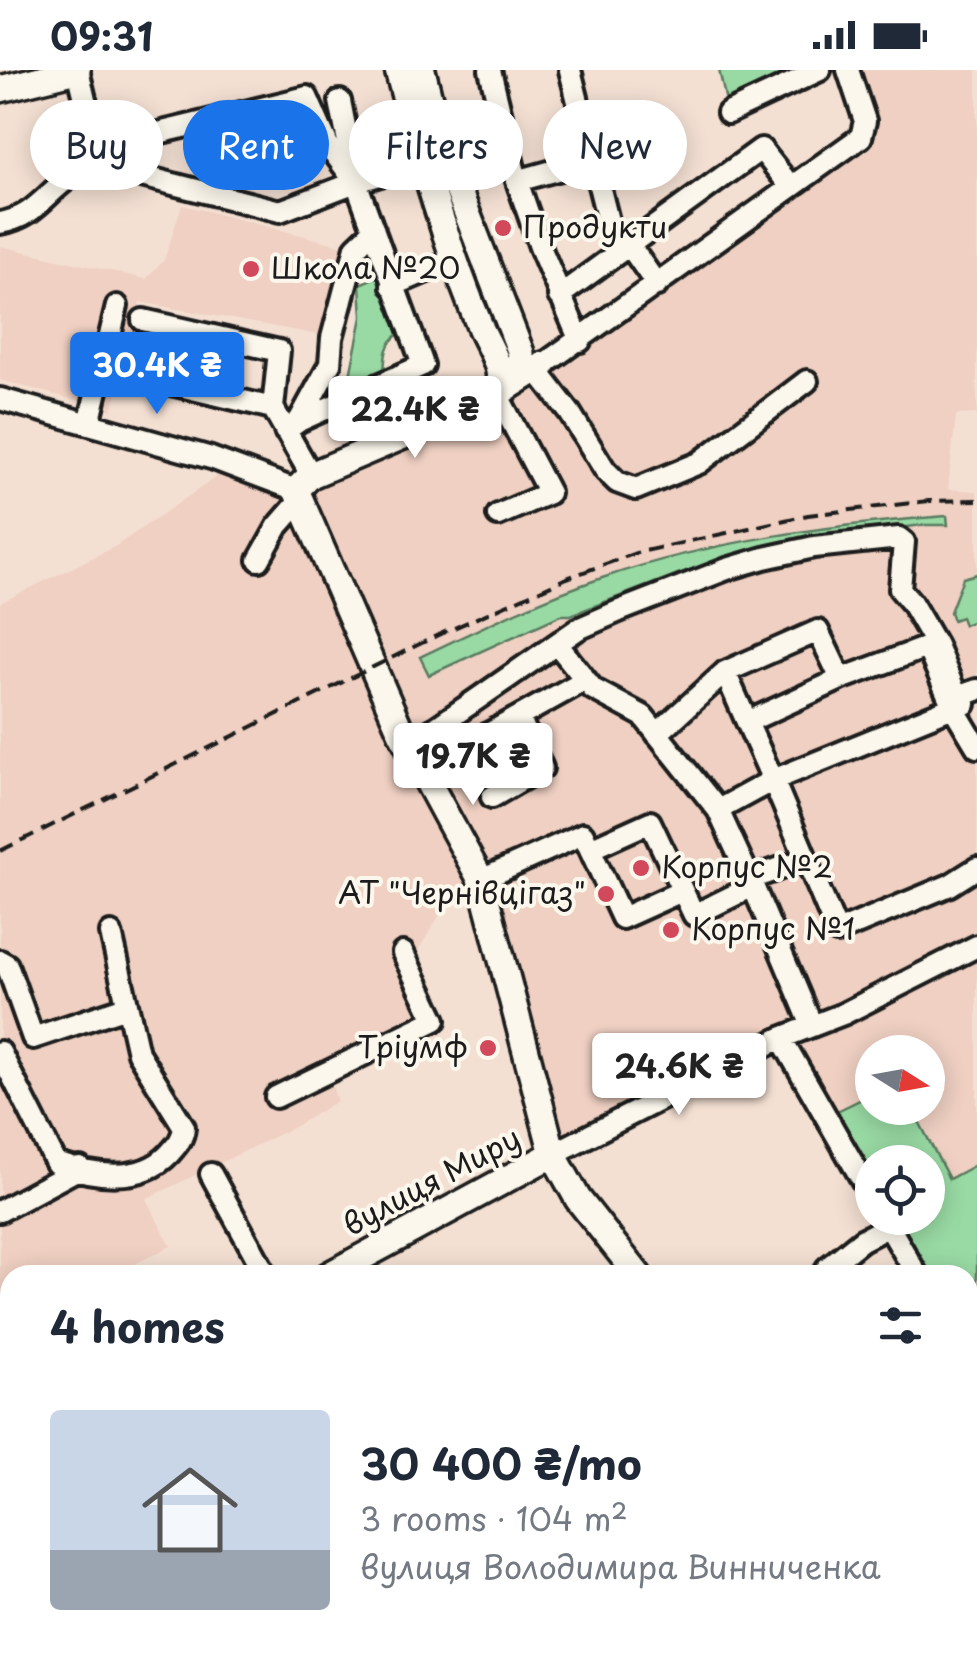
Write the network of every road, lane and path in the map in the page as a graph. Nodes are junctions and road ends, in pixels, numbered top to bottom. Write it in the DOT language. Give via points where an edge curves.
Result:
graph roads {
  1 [pos="78,70"];
  2 [pos="398,70"];
  3 [pos="422,70"];
  4 [pos="490,70"];
  5 [pos="570,70"];
  6 [pos="848,70"];
  7 [pos="807,73"];
  8 [pos="0,89"];
  9 [pos="85,100"];
  10 [pos="406,100"];
  11 [pos="497,100"];
  12 [pos="577,100"];
  13 [pos="340,101"];
  14 [pos="728,112"];
  15 [pos="163,129"];
  16 [pos="349,147"];
  17 [pos="163,168"];
  18 [pos="349,173"];
  19 [pos="349,185"];
  20 [pos="792,188"];
  21 [pos="58,190"];
  22 [pos="359,190"];
  23 [pos="432,190"];
  24 [pos="520,190"];
  25 [pos="600,190"];
  26 [pos="0,223"];
  27 [pos="374,230"];
  28 [pos="630,246"];
  29 [pos="456,259"];
  30 [pos="657,285"];
  31 [pos="392,286"];
  32 [pos="559,296"];
  33 [pos="117,306"];
  34 [pos="143,320"];
  35 [pos="580,341"];
  36 [pos="523,372"];
  37 [pos="133,376"];
  38 [pos="807,381"];
  39 [pos="0,399"];
  40 [pos="273,408"];
  41 [pos="89,424"];
  42 [pos="292,426"];
  43 [pos="302,489"];
  44 [pos="498,515"];
  45 [pos="259,560"];
  46 [pos="558,644"];
  47 [pos="725,672"];
  48 [pos="585,680"];
  49 [pos="840,680"];
  50 [pos="977,690"];
  51 [pos="977,701"];
  52 [pos="953,707"];
  53 [pos="519,717"];
  54 [pos="747,722"];
  55 [pos="657,734"];
  56 [pos="405,740"];
  57 [pos="977,747"];
  58 [pos="461,749"];
  59 [pos="773,780"];
  60 [pos="492,797"];
  61 [pos="718,810"];
  62 [pos="590,850"];
  63 [pos="806,859"];
  64 [pos="977,868"];
  65 [pos="481,880"];
  66 [pos="752,883"];
  67 [pos="682,891"];
  68 [pos="112,933"];
  69 [pos="977,946"];
  70 [pos="403,954"];
  71 [pos="0,961"];
  72 [pos="126,1006"];
  73 [pos="812,1026"];
  74 [pos="33,1038"];
  75 [pos="781,1038"];
  76 [pos="0,1052"];
  77 [pos="276,1097"];
  78 [pos="554,1154"];
  79 [pos="855,1167"];
  80 [pos="80,1168"];
  81 [pos="210,1174"];
  82 [pos="0,1211"];
  83 [pos="869,1235"];
  84 [pos="895,1235"];
  85 [pos="260,1265"];
  86 [pos="363,1265"];
  87 [pos="630,1265"];
  88 [pos="831,1265"];
  89 [pos="912,1265"];
  1 -- 8 [label="main road"];
  1 -- 9 [label="street"];
  2 -- 10 [label="main road"];
  3 -- 36 [label="main road" via="440,143"];
  4 -- 11 [label="street"];
  5 -- 12 [label="street"];
  6 -- 20 [label="street" via="864,121 861,136"];
  7 -- 14 [label="street"];
  13 -- 16 [label="street"];
  15 -- 18 [label="street" via="307,97"];
  17 -- 19 [label="street" via="280,211"];
  20 -- 28 [label="street" via="762,149"];
  20 -- 30 [label="street" via="688,274"];
  21 -- 26 [label="street"];
  22 -- 27 [label="street"];
  23 -- 29 [label="main road"];
  24 -- 32 [label="street"];
  25 -- 28 [label="street" via="609,225"];
  27 -- 31 [label="street"];
  27 -- 42 [label="street" via="356,247 330,364"];
  28 -- 30 [label="street"];
  28 -- 32 [label="street"];
  29 -- 31 [label="street"];
  29 -- 36 [label="main road" via="501,372"];
  30 -- 35 [label="street"];
  31 -- 42 [label="street" via="423,365"];
  32 -- 35 [label="street"];
  33 -- 41 [label="street"];
  34 -- 40 [label="street" via="279,351"];
  35 -- 36 [label="street"];
  36 -- 38 [label="street" via="570,413 617,482 636,489 699,463"];
  36 -- 43 [label="main road"];
  36 -- 44 [label="street" via="549,493"];
  37 -- 40 [label="street"];
  39 -- 41 [label="street"];
  40 -- 42 [label="street"];
  41 -- 43 [label="street"];
  42 -- 43 [label="street"];
  43 -- 45 [label="street"];
  43 -- 56 [label="main road"];
  46 -- 48 [label="street"];
  46 -- 50 [label="street" via="605,617 727,568 814,547 899,538 900,590 958,697"];
  46 -- 56 [label="street"];
  47 -- 49 [label="street" via="818,630"];
  47 -- 54 [label="street"];
  47 -- 55 [label="street"];
  48 -- 53 [label="street"];
  48 -- 55 [label="street" via="642,716"];
  49 -- 52 [label="street" via="927,647"];
  49 -- 54 [label="street"];
  51 -- 52 [label="street"];
  52 -- 57 [label="street"];
  52 -- 59 [label="street"];
  53 -- 58 [label="street"];
  53 -- 60 [label="street" via="542,768"];
  54 -- 59 [label="street"];
  55 -- 61 [label="street"];
  56 -- 65 [label="main road"];
  59 -- 61 [label="street"];
  59 -- 63 [label="street"];
  61 -- 66 [label="street"];
  62 -- 65 [label="street" via="582,834"];
  62 -- 67 [label="street" via="622,918"];
  62 -- 67 [label="street" via="650,822"];
  63 -- 64 [label="street" via="837,932"];
  63 -- 66 [label="street"];
  65 -- 78 [label="main road"];
  66 -- 67 [label="street" via="694,915"];
  66 -- 73 [label="street"];
  68 -- 72 [label="street"];
  69 -- 73 [label="street, вулиця Миру"];
  70 -- 77 [label="street" via="435,1020"];
  71 -- 74 [label="street"];
  72 -- 74 [label="street"];
  72 -- 80 [label="street" via="138,1053 184,1127 183,1137 139,1174"];
  73 -- 75 [label="street, вулиця Миру"];
  74 -- 76 [label="street"];
  75 -- 78 [label="street, вулиця Миру"];
  75 -- 79 [label="street"];
  76 -- 80 [label="street" via="56,1163"];
  78 -- 86 [label="main road, вулиця Миру"];
  78 -- 87 [label="main road" via="578,1199"];
  80 -- 82 [label="street"];
  81 -- 85 [label="street"];
  83 -- 88 [label="street"];
  84 -- 89 [label="street"];
}
